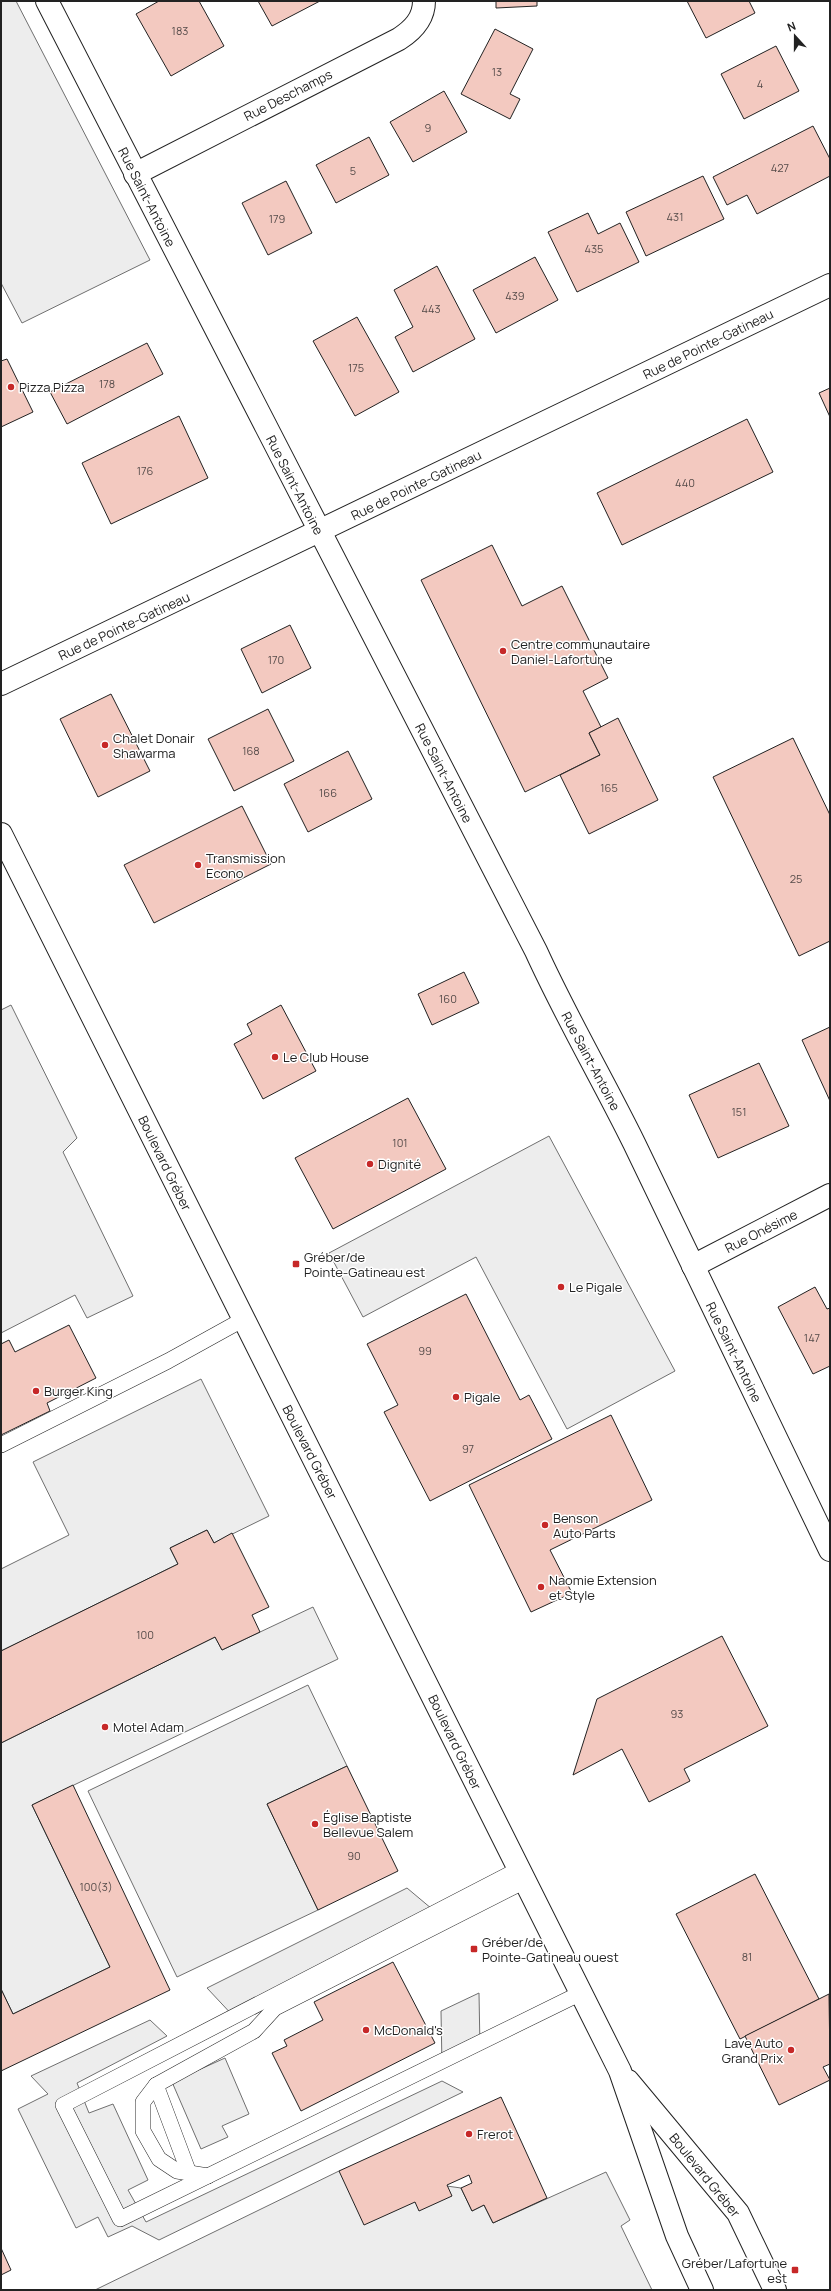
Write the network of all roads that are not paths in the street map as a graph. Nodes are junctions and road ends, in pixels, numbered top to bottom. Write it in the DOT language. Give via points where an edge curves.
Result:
graph roads {
  1 [pos="47,1"];
  2 [pos="424,1"];
  3 [pos="135,174"];
  4 [pos="830,286"];
  5 [pos="319,532"];
  6 [pos="1,684"];
  7 [pos="1,834"];
  8 [pos="830,1195"];
  9 [pos="693,1266"];
  10 [pos="244,1319"];
  11 [pos="1,1445"];
  12 [pos="830,1550"];
  13 [pos="522,1875"];
  14 [pos="581,1993"];
  15 [pos="620,2071"];
  16 [pos="156,2085"];
  17 [pos="189,2173"];
  18 [pos="208,2176"];
  19 [pos="702,2290"];
  20 [pos="775,2290"];
  1 -- 3 [label="street, Rue Saint-Antoine"];
  2 -- 3 [label="street, Rue Deschamps" via="420,19 411,31 399,39"];
  3 -- 5 [label="street, Rue Saint-Antoine"];
  4 -- 5 [label="street, Rue de Pointe-Gatineau"];
  5 -- 6 [label="street, Rue de Pointe-Gatineau"];
  5 -- 9 [label="street, Rue Saint-Antoine" via="533,944 557,997 588,1053"];
  7 -- 10 [label="street, Boulevard Gréber"];
  8 -- 9 [label="street, Rue Onésime"];
  9 -- 12 [label="street, Rue Saint-Antoine"];
  10 -- 11 [label="lane" via="168,1361"];
  10 -- 13 [label="street, Boulevard Gréber"];
  13 -- 14 [label="street, Boulevard Gréber"];
  13 -- 16 [label="lane" via="275,2008 254,2031"];
  13 -- 18 [label="lane" via="63,2105 120,2219"];
  14 -- 15 [label="street, Boulevard Gréber"];
  14 -- 18 [label="lane"];
  15 -- 19 [label="street, Boulevard Gréber" via="677,2236"];
  15 -- 20 [label="street, Boulevard Gréber" via="738,2213"];
  16 -- 17 [label="lane"];
  16 -- 17 [label="lane" via="143,2102 143,2131 159,2159 177,2171"];
  17 -- 18 [label="lane"];
}
